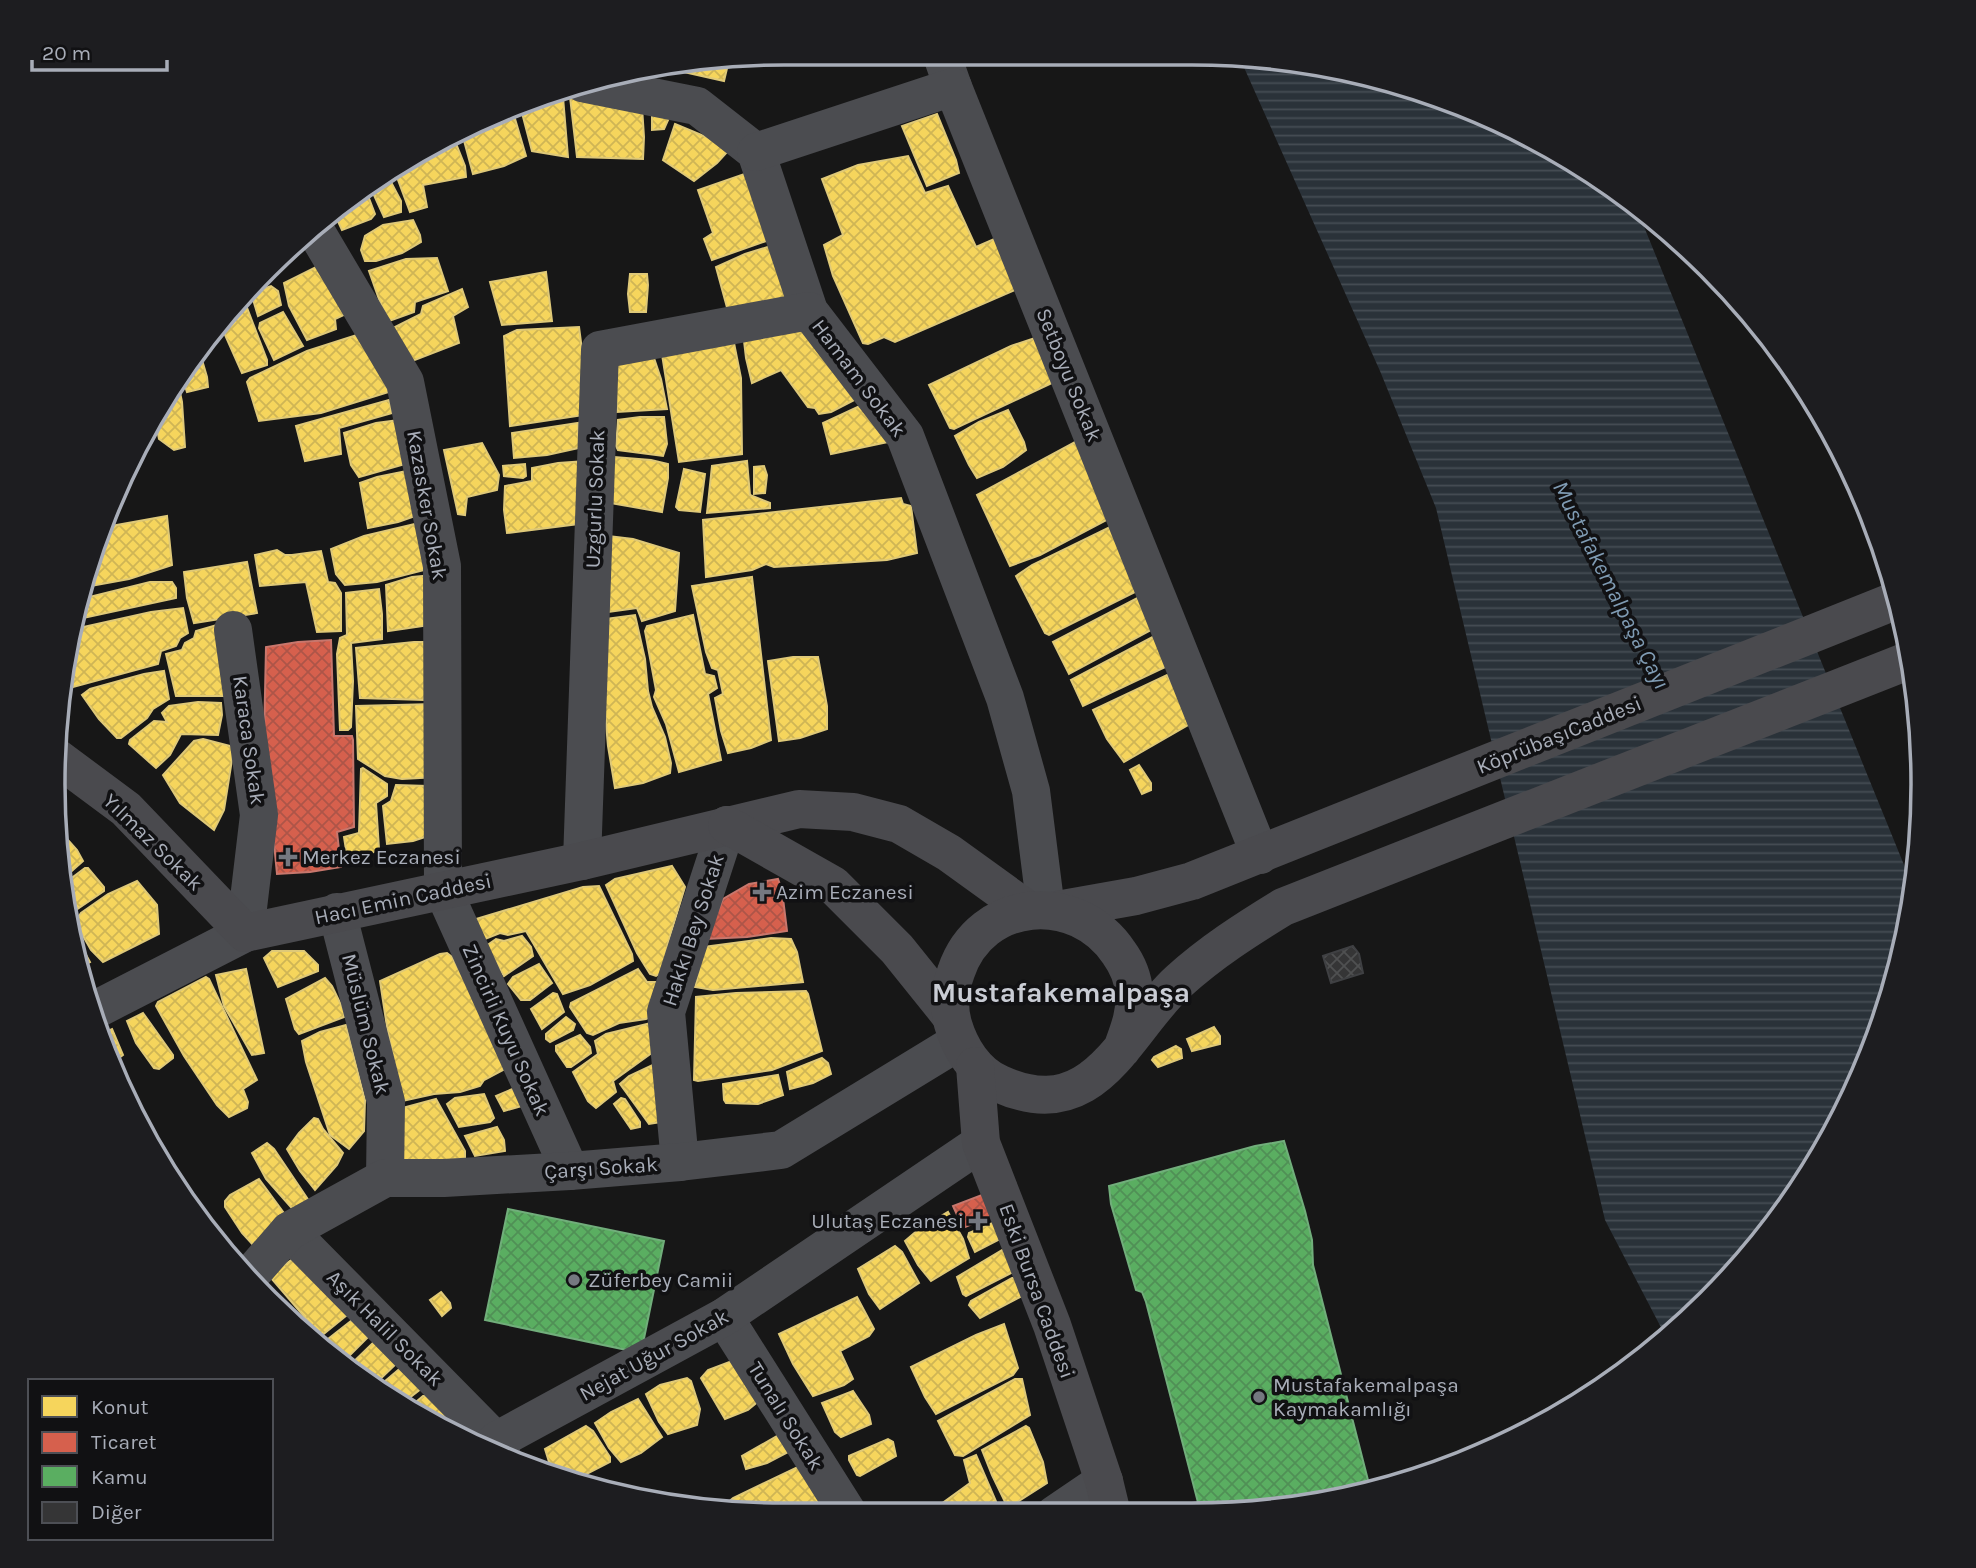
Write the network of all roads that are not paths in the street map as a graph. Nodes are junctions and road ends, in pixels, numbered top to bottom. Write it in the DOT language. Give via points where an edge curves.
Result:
graph roads {
  1 [pos="947,70"];
  2 [pos="605,88"];
  3 [pos="757,152"];
  4 [pos="319,236"];
  5 [pos="809,311"];
  6 [pos="1888,604"];
  7 [pos="233,630"];
  8 [pos="1900,664"];
  9 [pos="65,764"];
  10 [pos="727,825"];
  11 [pos="1260,855"];
  12 [pos="582,861"];
  13 [pos="443,890"];
  14 [pos="1043,910"];
  15 [pos="337,912"];
  16 [pos="245,933"];
  17 [pos="101,1007"];
  18 [pos="961,1041"];
  19 [pos="1122,1049"];
  20 [pos="981,1143"];
  21 [pos="680,1162"];
  22 [pos="570,1171"];
  23 [pos="385,1178"];
  24 [pos="289,1231"];
  25 [pos="254,1271"];
  26 [pos="724,1317"];
  27 [pos="489,1440"];
  28 [pos="504,1447"];
  29 [pos="1108,1498"];
  30 [pos="841,1503"];
  1 -- 3 [label="street, Setboyu Sokak"];
  1 -- 11 [label="street, Setboyu Sokak"];
  2 -- 3 [label="street" via="698,106"];
  3 -- 5 [label="street, Hamam Sokak"];
  4 -- 13 [label="street, Kazasker Sokak" via="405,382 443,566"];
  5 -- 12 [label="street, Uzgurlu Sokak" via="600,350"];
  5 -- 14 [label="street, Hamam Sokak" via="905,436 1005,698 1031,791"];
  6 -- 11 [label="main road, KöprübaşıCaddesi"];
  7 -- 16 [label="street, Karaca Sokak" via="259,815"];
  8 -- 19 [label="main road" via="1283,907 1239,934 1178,982"];
  9 -- 16 [label="main road, Yılmaz Sokak" via="126,809"];
  10 -- 12 [label="main road, Hacı Emin Caddesi"];
  10 -- 14 [label="main road, Hacı Emin Caddesi" via="799,809 853,811 899,824"];
  10 -- 18 [label="main road" via="834,885 897,949"];
  10 -- 21 [label="street, Hakkı Bey Sokak" via="666,1012"];
  11 -- 14 [label="main road, KöprübaşıCaddesi" via="1136,896"];
  12 -- 13 [label="main road, Hacı Emin Caddesi"];
  13 -- 15 [label="main road, Hacı Emin Caddesi"];
  13 -- 22 [label="street, Zincirli Kuyu Sokak"];
  14 -- 18 [label="main road" via="1001,919 977,936 960,958 951,986"];
  14 -- 19 [label="main road" via="1085,920 1109,937 1126,962 1134,991 1133,1021"];
  15 -- 16 [label="main road, Hacı Emin Caddesi"];
  15 -- 23 [label="street, Müslüm Sokak" via="386,1102"];
  16 -- 17 [label="street, Hacı Emin Caddesi"];
  18 -- 19 [label="main road" via="997,1083 1024,1093 1053,1094 1080,1086 1104,1071"];
  18 -- 20 [label="main road, Eski Bursa Caddesi"];
  18 -- 21 [label="street, Çarşı Sokak" via="781,1150"];
  20 -- 26 [label="street, Nejat Uğur Sokak"];
  20 -- 29 [label="main road, Eski Bursa Caddesi" via="1052,1325"];
  21 -- 22 [label="street, Çarşı Sokak"];
  22 -- 23 [label="street, Çarşı Sokak"];
  23 -- 24 [label="street, Çarşı Sokak"];
  24 -- 25 [label="street, Çarşı Sokak"];
  24 -- 27 [label="street, Aşık Halil Sokak"];
  26 -- 28 [label="street, Nejat Uğur Sokak"];
  26 -- 30 [label="street, Tunalı Sokak"];
}
